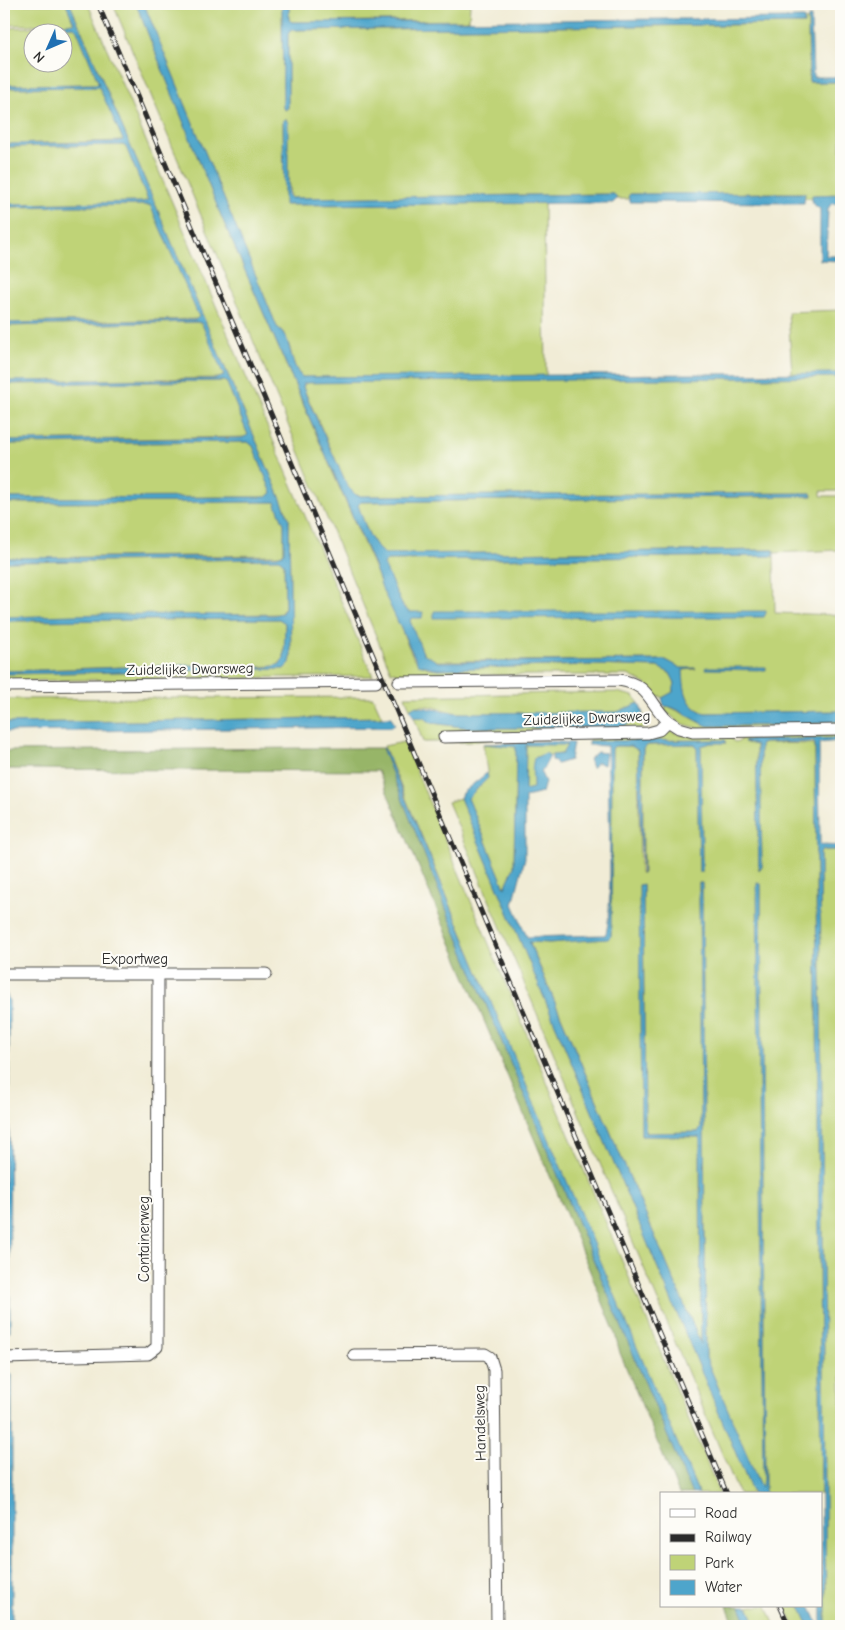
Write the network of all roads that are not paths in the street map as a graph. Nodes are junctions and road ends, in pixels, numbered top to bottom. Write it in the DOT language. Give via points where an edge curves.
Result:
graph roads {
  1 [pos="376,682"];
  2 [pos="400,682"];
  3 [pos="4,686"];
  4 [pos="668,721"];
  5 [pos="841,730"];
  6 [pos="444,737"];
  7 [pos="4,974"];
  8 [pos="158,974"];
  9 [pos="266,974"];
  10 [pos="354,1355"];
  11 [pos="4,1358"];
  12 [pos="497,1626"];
  1 -- 3 [label="street, Zuidelijke Dwarsweg"];
  2 -- 4 [label="street, Zuidelijke Dwarsweg" via="619,680 640,686"];
  4 -- 5 [label="street, Zuidelijke Dwarsweg" via="693,732"];
  4 -- 6 [label="street, Zuidelijke Dwarsweg" via="658,730 648,733"];
  7 -- 8 [label="street, Exportweg"];
  8 -- 9 [label="street, Exportweg"];
  8 -- 11 [label="street, Containerweg" via="157,1347 148,1354"];
  10 -- 12 [label="street, Handelsweg" via="485,1354 490,1357 494,1370"];
}
